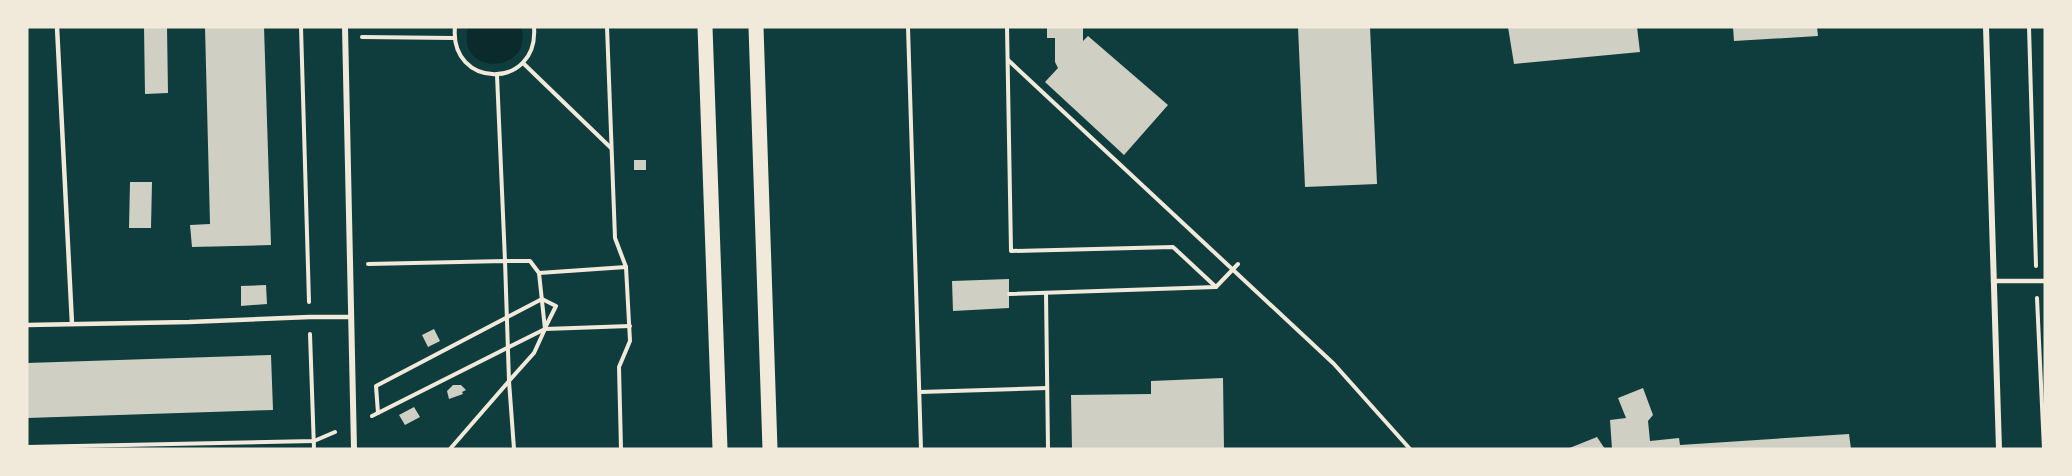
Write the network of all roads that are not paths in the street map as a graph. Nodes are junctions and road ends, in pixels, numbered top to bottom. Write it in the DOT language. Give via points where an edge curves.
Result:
graph roads {
  1 [pos="57,27"];
  2 [pos="345,27"];
  3 [pos="705,27"];
  4 [pos="756,27"];
  5 [pos="1986,27"];
  6 [pos="1993,281"];
  7 [pos="2045,281"];
  8 [pos="350,317"];
  9 [pos="72,324"];
  10 [pos="27,325"];
  11 [pos="354,449"];
  12 [pos="720,449"];
  13 [pos="770,449"];
  14 [pos="1999,449"];
  1 -- 9 [label="lane"];
  2 -- 8 [label="street"];
  3 -- 12 [label="main road"];
  4 -- 13 [label="main road"];
  5 -- 6 [label="street"];
  6 -- 7 [label="lane"];
  6 -- 14 [label="street"];
  8 -- 9 [label="lane"];
  8 -- 11 [label="street"];
  9 -- 10 [label="lane"];
}
